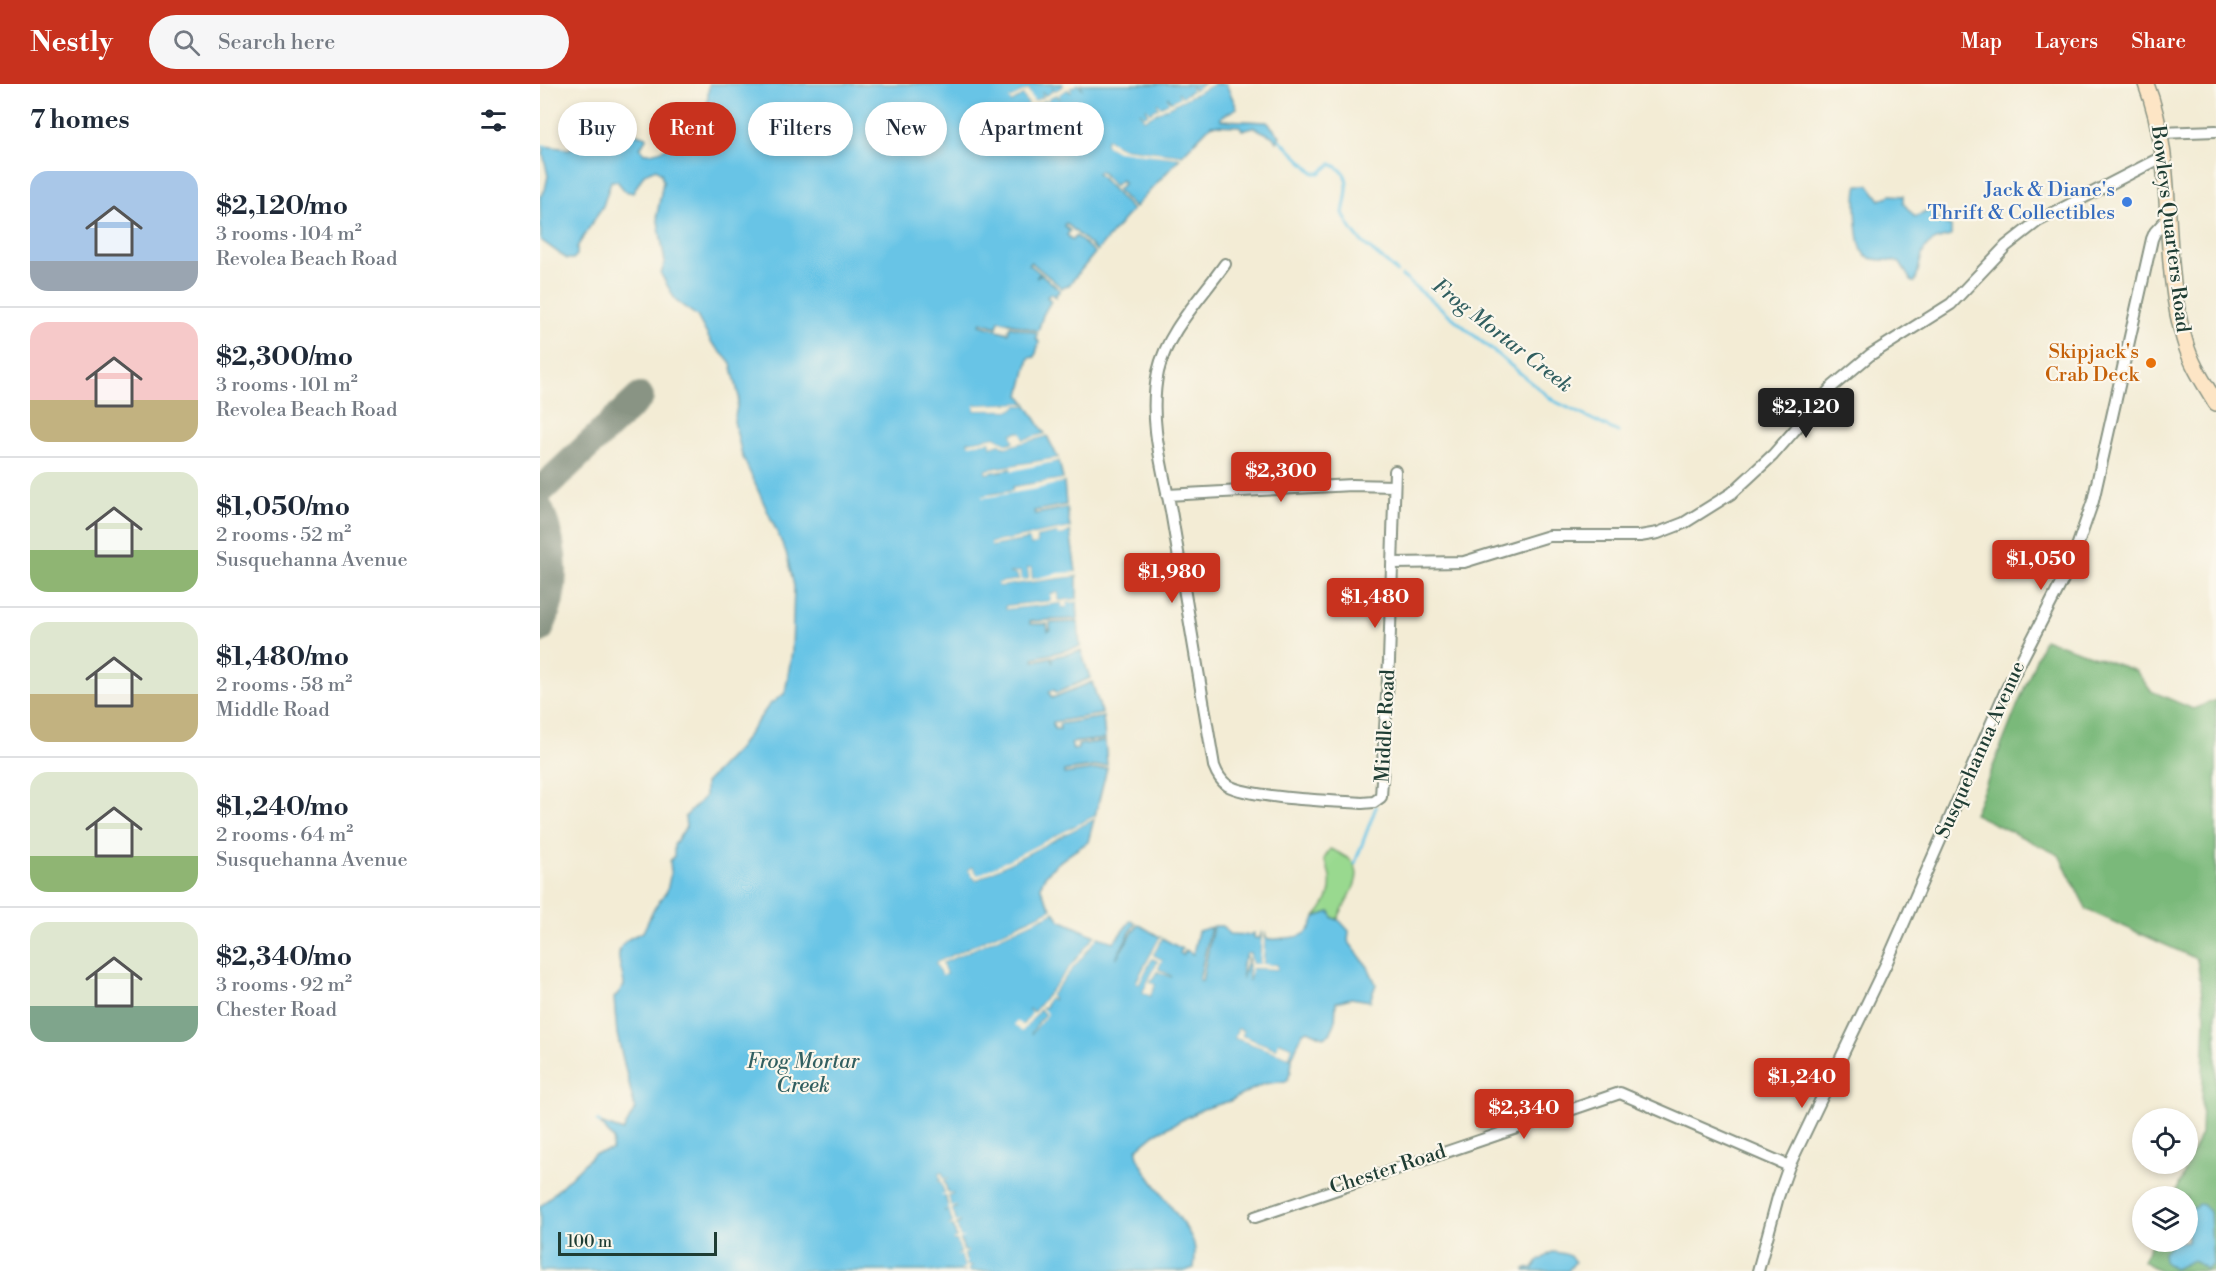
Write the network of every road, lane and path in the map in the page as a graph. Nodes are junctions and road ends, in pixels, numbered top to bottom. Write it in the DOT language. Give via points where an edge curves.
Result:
graph roads {
  1 [pos="2146,84"];
  2 [pos="2216,131"];
  3 [pos="2160,133"];
  4 [pos="2162,157"];
  5 [pos="2167,219"];
  6 [pos="1225,264"];
  7 [pos="2216,403"];
  8 [pos="1395,471"];
  9 [pos="1394,486"];
  10 [pos="1167,495"];
  11 [pos="1393,563"];
  12 [pos="1789,1166"];
  13 [pos="1255,1216"];
  14 [pos="1758,1271"];
  1 -- 3 [label="street, Bowleys Quarters Road"];
  2 -- 3 [label="street"];
  3 -- 4 [label="street, Bowleys Quarters Road"];
  4 -- 5 [label="street, Bowleys Quarters Road"];
  4 -- 11 [label="street" via="2038,221 2006,246 1951,304 1870,356 1833,386 1773,455 1732,493 1684,523 1640,536 1549,536 1464,562"];
  5 -- 7 [label="street, Bowleys Quarters Road" via="2175,301 2184,341"];
  5 -- 12 [label="street, Susquehanna Avenue" via="2152,239 2093,501 2072,564 2007,690 1886,964"];
  6 -- 10 [label="street" via="1179,328 1158,371 1155,418"];
  8 -- 9 [label="street, Middle Road"];
  9 -- 10 [label="street"];
  9 -- 11 [label="street, Middle Road"];
  10 -- 11 [label="street, Middle Road" via="1214,766 1221,780 1250,793 1362,803 1378,800 1383,793"];
  12 -- 13 [label="street, Chester Road" via="1620,1093"];
  12 -- 14 [label="street, Susquehanna Avenue"];
}
